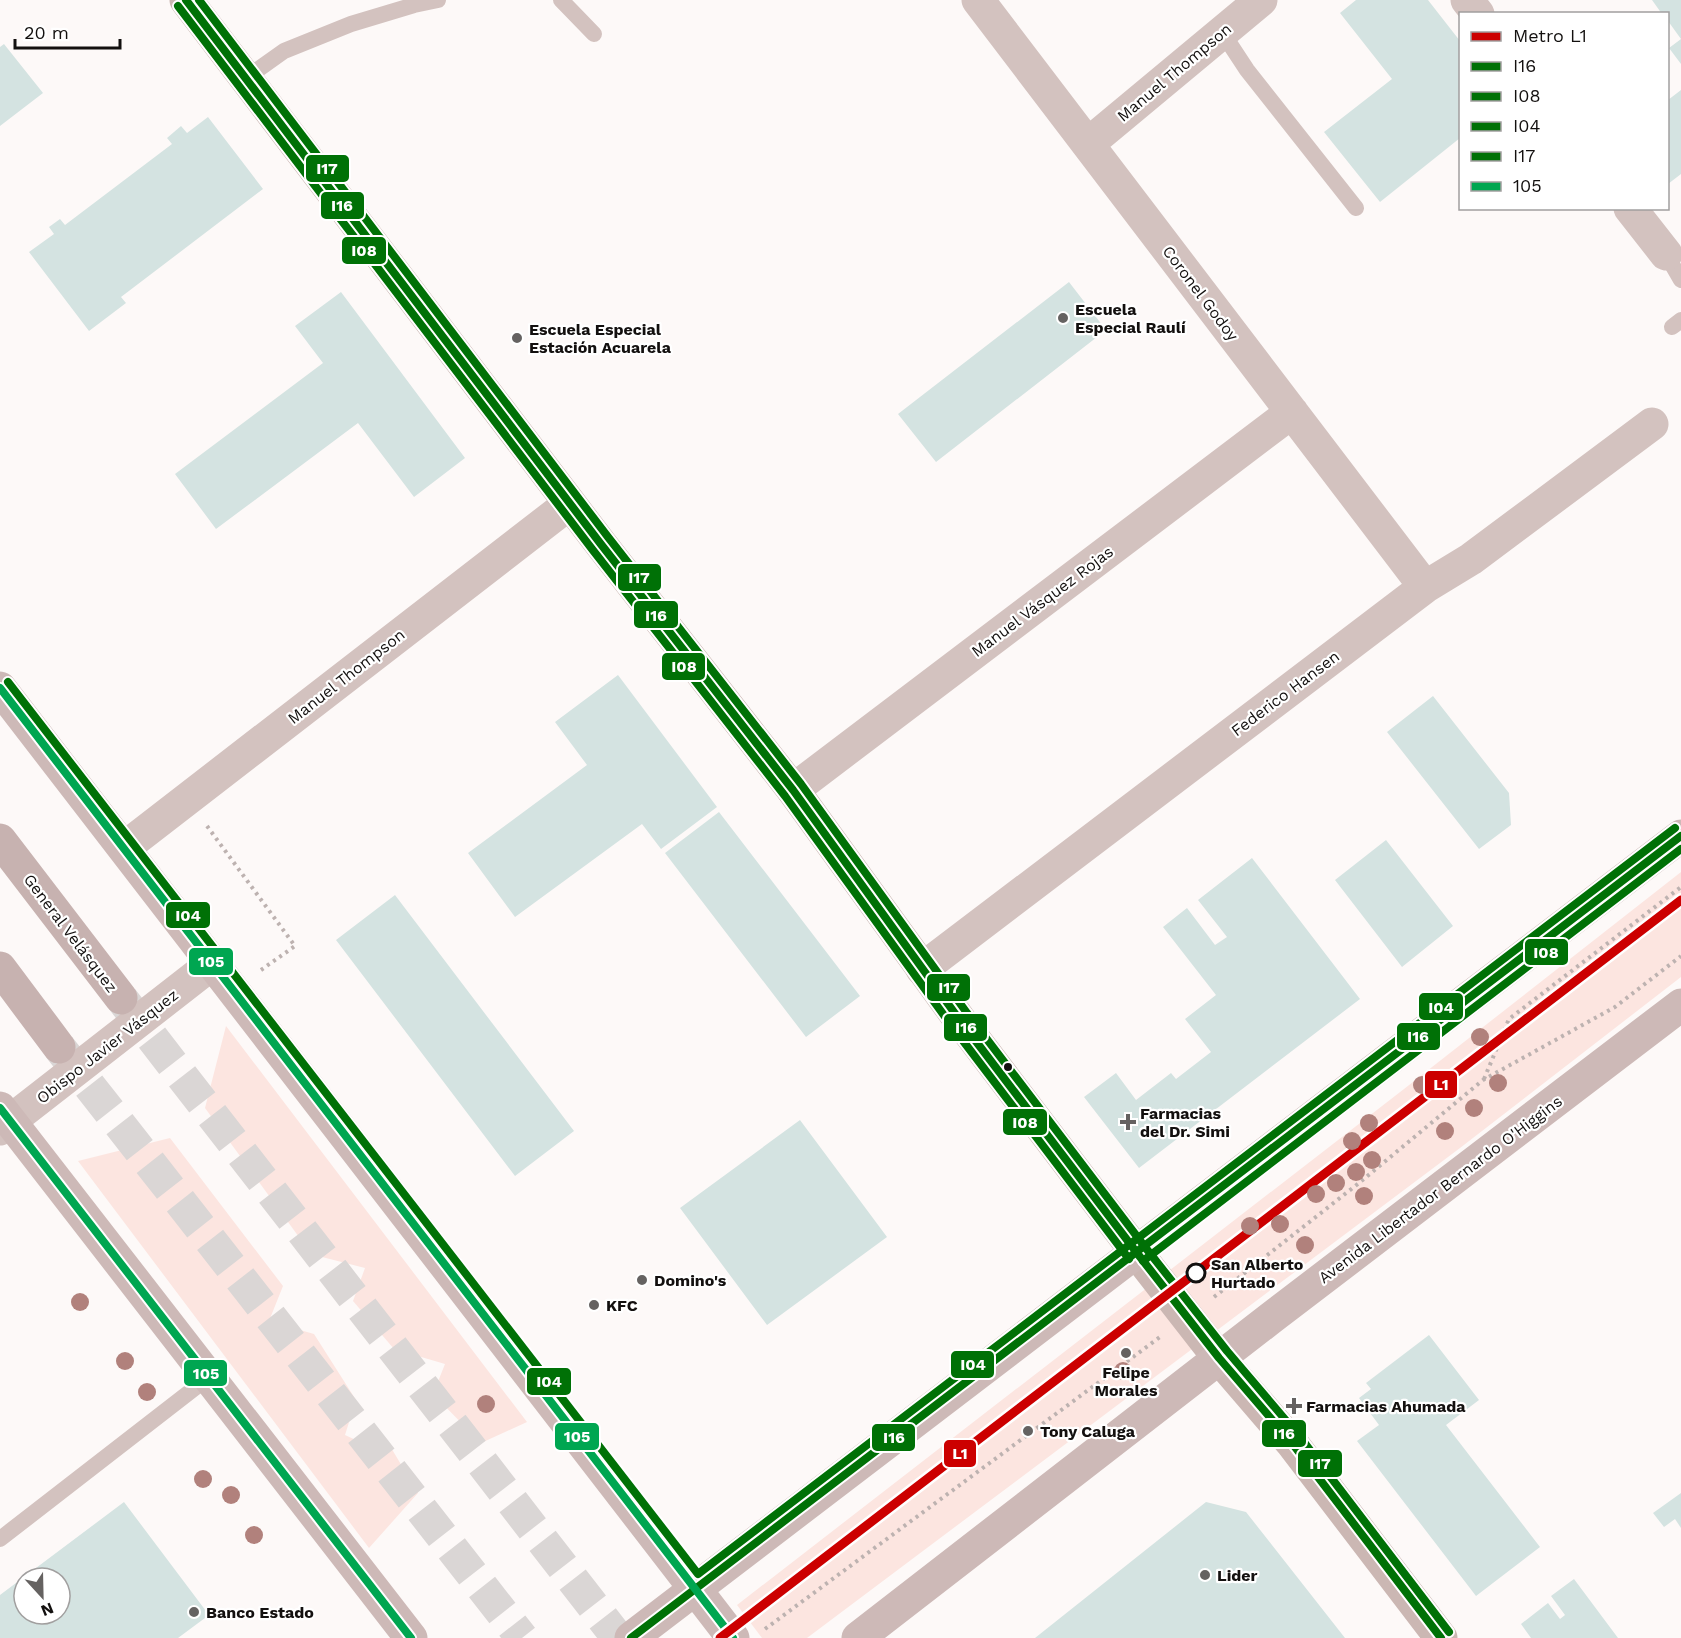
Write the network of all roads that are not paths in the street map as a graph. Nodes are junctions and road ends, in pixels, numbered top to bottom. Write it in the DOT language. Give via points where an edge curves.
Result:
graph roads {
  1 [pos="186,0"];
  2 [pos="438,0"];
  3 [pos="561,0"];
  4 [pos="978,0"];
  5 [pos="1261,0"];
  6 [pos="1467,0"];
  7 [pos="1476,12"];
  8 [pos="1222,32"];
  9 [pos="594,34"];
  10 [pos="246,78"];
  11 [pos="1088,144"];
  12 [pos="1356,208"];
  13 [pos="1631,210"];
  14 [pos="1674,267"];
  15 [pos="1292,412"];
  16 [pos="1652,424"];
  17 [pos="569,504"];
  18 [pos="1425,587"];
  19 [pos="0,688"];
  20 [pos="793,790"];
  21 [pos="1681,836"];
  22 [pos="0,840"];
  23 [pos="124,848"];
  24 [pos="213,963"];
  25 [pos="0,968"];
  26 [pos="922,969"];
  27 [pos="121,998"];
  28 [pos="1681,1005"];
  29 [pos="59,1047"];
  30 [pos="3,1119"];
  31 [pos="1137,1253"];
  32 [pos="1219,1358"];
  33 [pos="210,1377"];
  34 [pos="0,1539"];
  35 [pos="696,1589"];
  36 [pos="411,1638"];
  37 [pos="631,1638"];
  38 [pos="733,1638"];
  39 [pos="858,1638"];
  40 [pos="1441,1638"];
  1 -- 10 [label="street"];
  2 -- 10 [label="lane" via="351,24 295,46"];
  3 -- 9 [label="lane"];
  4 -- 11 [label="street, Coronel Godoy"];
  5 -- 8 [label="street, Manuel Thompson"];
  6 -- 7 [label="street"];
  8 -- 11 [label="street, Manuel Thompson"];
  8 -- 12 [label="lane" via="1247,70"];
  10 -- 17 [label="street"];
  11 -- 15 [label="street, Coronel Godoy"];
  13 -- 14 [label="street"];
  15 -- 18 [label="street, Coronel Godoy"];
  15 -- 20 [label="street, Manuel Vásquez Rojas"];
  16 -- 18 [label="street, Federico Hansen" via="1471,559"];
  17 -- 20 [label="street"];
  17 -- 23 [label="street, Manuel Thompson"];
  18 -- 26 [label="street, Federico Hansen"];
  19 -- 23 [label="main road"];
  20 -- 26 [label="street"];
  21 -- 31 [label="main road"];
  22 -- 27 [label="highway, General Velásquez"];
  23 -- 24 [label="main road"];
  24 -- 30 [label="street, Obispo Javier Vásquez"];
  24 -- 35 [label="main road"];
  25 -- 29 [label="highway"];
  26 -- 31 [label="street"];
  28 -- 32 [label="main road, Avenida Libertador Bernardo O'Higgins"];
  30 -- 33 [label="main road"];
  31 -- 32 [label="street"];
  31 -- 35 [label="main road"];
  32 -- 39 [label="main road, Avenida Libertador Bernardo O'Higgins"];
  32 -- 40 [label="street" via="1293,1443"];
  33 -- 34 [label="lane"];
  33 -- 36 [label="main road"];
  35 -- 37 [label="main road"];
  35 -- 38 [label="main road"];
}
